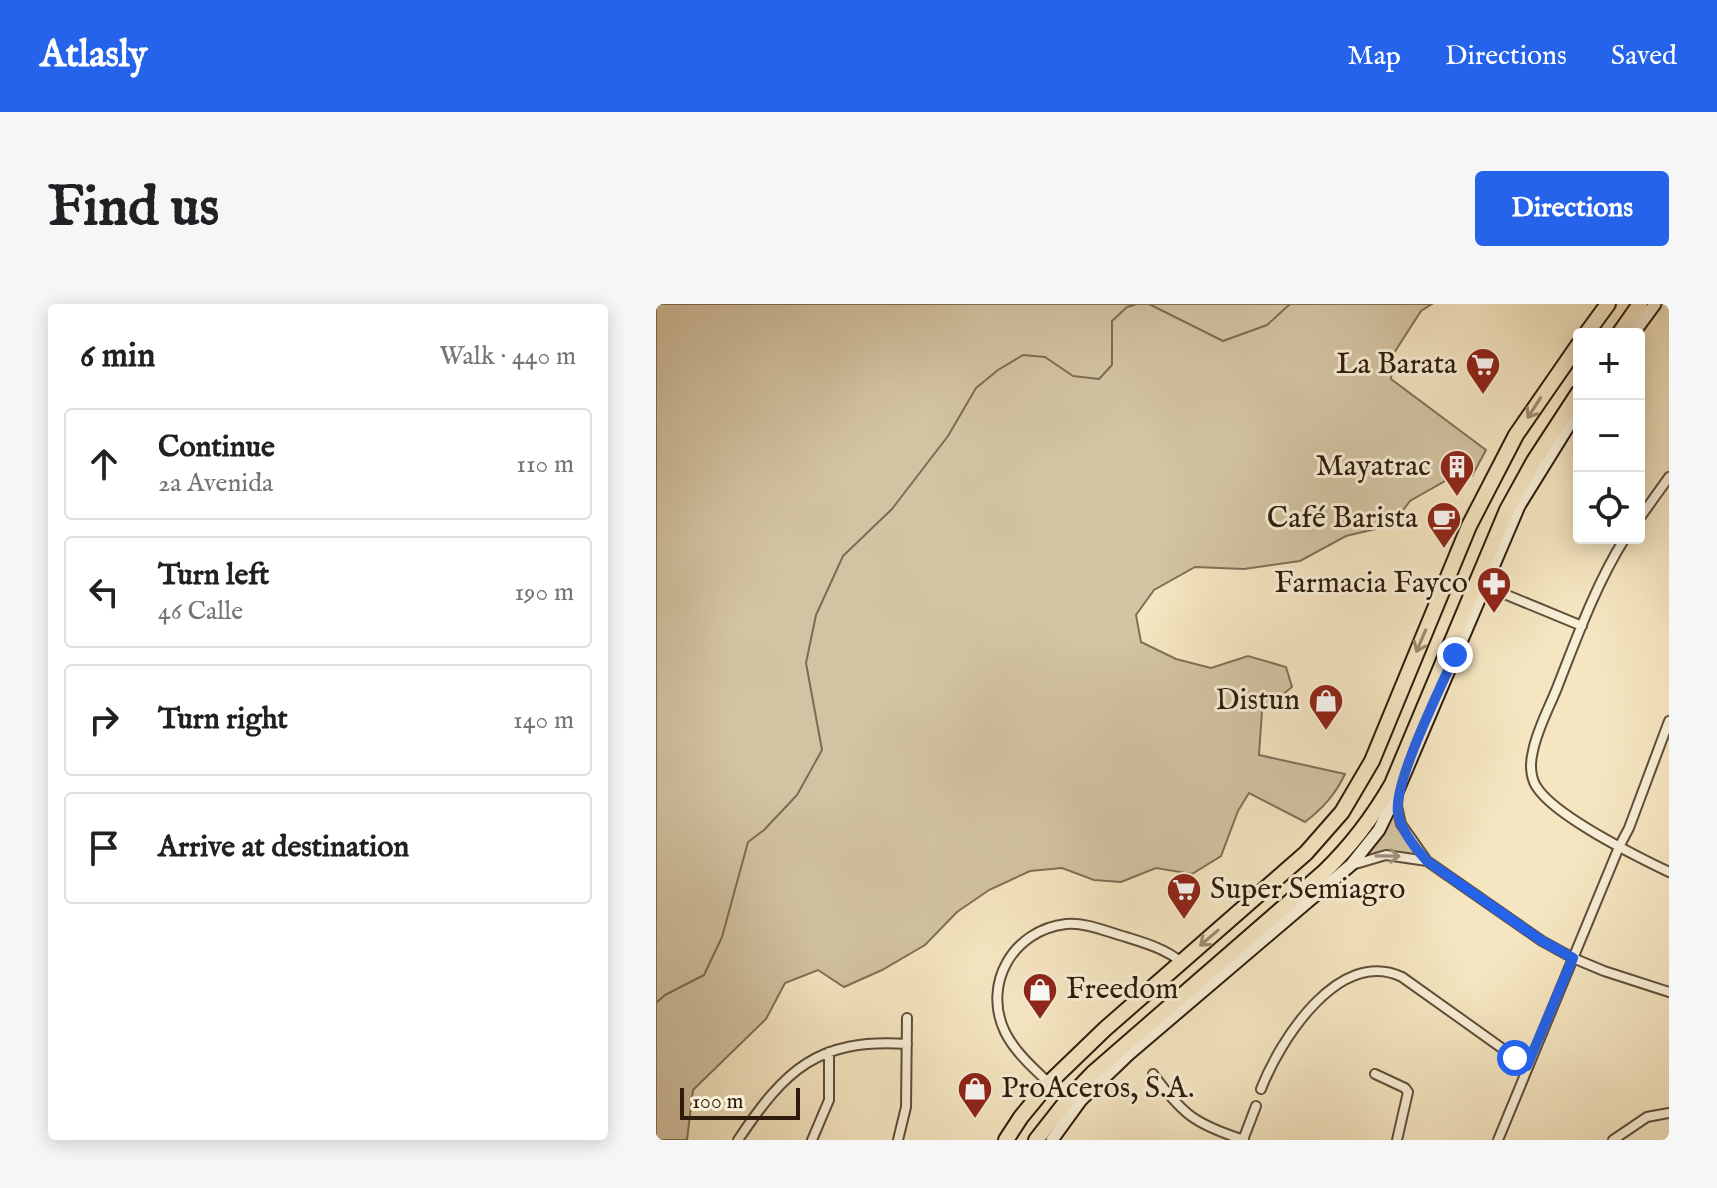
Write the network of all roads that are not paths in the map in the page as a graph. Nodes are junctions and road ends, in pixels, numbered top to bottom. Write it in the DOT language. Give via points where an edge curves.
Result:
graph roads {
  1 [pos="1608,304"];
  2 [pos="1640,304"];
  3 [pos="1655,304"];
  4 [pos="1590,328"];
  5 [pos="1623,328"];
  6 [pos="1637,328"];
  7 [pos="1573,353"];
  8 [pos="1574,400"];
  9 [pos="1573,407"];
  10 [pos="1562,418"];
  11 [pos="1573,419"];
  12 [pos="1669,477"];
  13 [pos="1645,511"];
  14 [pos="1621,544"];
  15 [pos="1485,586"];
  16 [pos="1582,626"];
  17 [pos="1669,721"];
  18 [pos="1399,789"];
  19 [pos="1619,847"];
  20 [pos="1427,861"];
  21 [pos="1349,867"];
  22 [pos="1324,872"];
  23 [pos="1669,872"];
  24 [pos="1573,958"];
  25 [pos="1181,962"];
  26 [pos="1669,992"];
  27 [pos="907,1018"];
  28 [pos="907,1044"];
  29 [pos="829,1052"];
  30 [pos="1527,1066"];
  31 [pos="1153,1074"];
  32 [pos="1375,1074"];
  33 [pos="1049,1083"];
  34 [pos="1261,1089"];
  35 [pos="1256,1106"];
  36 [pos="1669,1113"];
  37 [pos="1045,1138"];
  38 [pos="738,1140"];
  39 [pos="812,1140"];
  40 [pos="898,1140"];
  41 [pos="1006,1140"];
  42 [pos="1244,1140"];
  43 [pos="1397,1140"];
  44 [pos="1498,1140"];
  45 [pos="1613,1140"];
  1 -- 4 [label="highway"];
  2 -- 5 [label="highway"];
  3 -- 6 [label="street"];
  7 -- 25 [label="highway, one-way" via="1516,435 1469,526 1372,761 1350,800 1306,853"];
  8 -- 10 [label="highway"];
  9 -- 10 [label="highway"];
  10 -- 22 [label="highway" via="1507,510 1392,784 1349,848"];
  11 -- 15 [label="street" via="1523,499"];
  12 -- 13 [label="street"];
  14 -- 16 [label="street"];
  15 -- 16 [label="street"];
  15 -- 18 [label="street"];
  16 -- 19 [label="street" via="1533,749 1532,774 1549,802"];
  17 -- 19 [label="street"];
  18 -- 20 [label="street" via="1401,824"];
  18 -- 21 [label="street" via="1379,830"];
  19 -- 23 [label="street"];
  19 -- 24 [label="street"];
  21 -- 20 [label="street, one-way" via="1386,855"];
  20 -- 24 [label="street"];
  21 -- 22 [label="highway"];
  21 -- 37 [label="street" via="1121,1062"];
  22 -- 37 [label="highway" via="1120,1049 1069,1098"];
  24 -- 26 [label="street"];
  24 -- 30 [label="street"];
  25 -- 33 [label="highway"];
  25 -- 33 [label="street" via="1171,953 1075,924 1043,931 1019,947 999,975 999,1017 1017,1050"];
  27 -- 28 [label="street"];
  28 -- 29 [label="street" via="872,1043"];
  28 -- 40 [label="street" via="906,1107"];
  29 -- 38 [label="street" via="784,1079"];
  29 -- 39 [label="street" via="829,1100"];
  30 -- 34 [label="street" via="1402,977 1372,970 1348,978 1306,1013 1276,1054"];
  30 -- 44 [label="street"];
  31 -- 42 [label="street" via="1182,1111"];
  32 -- 43 [label="street" via="1408,1092"];
  33 -- 41 [label="highway"];
  35 -- 42 [label="street"];
  36 -- 45 [label="street" via="1647,1117"];
}
